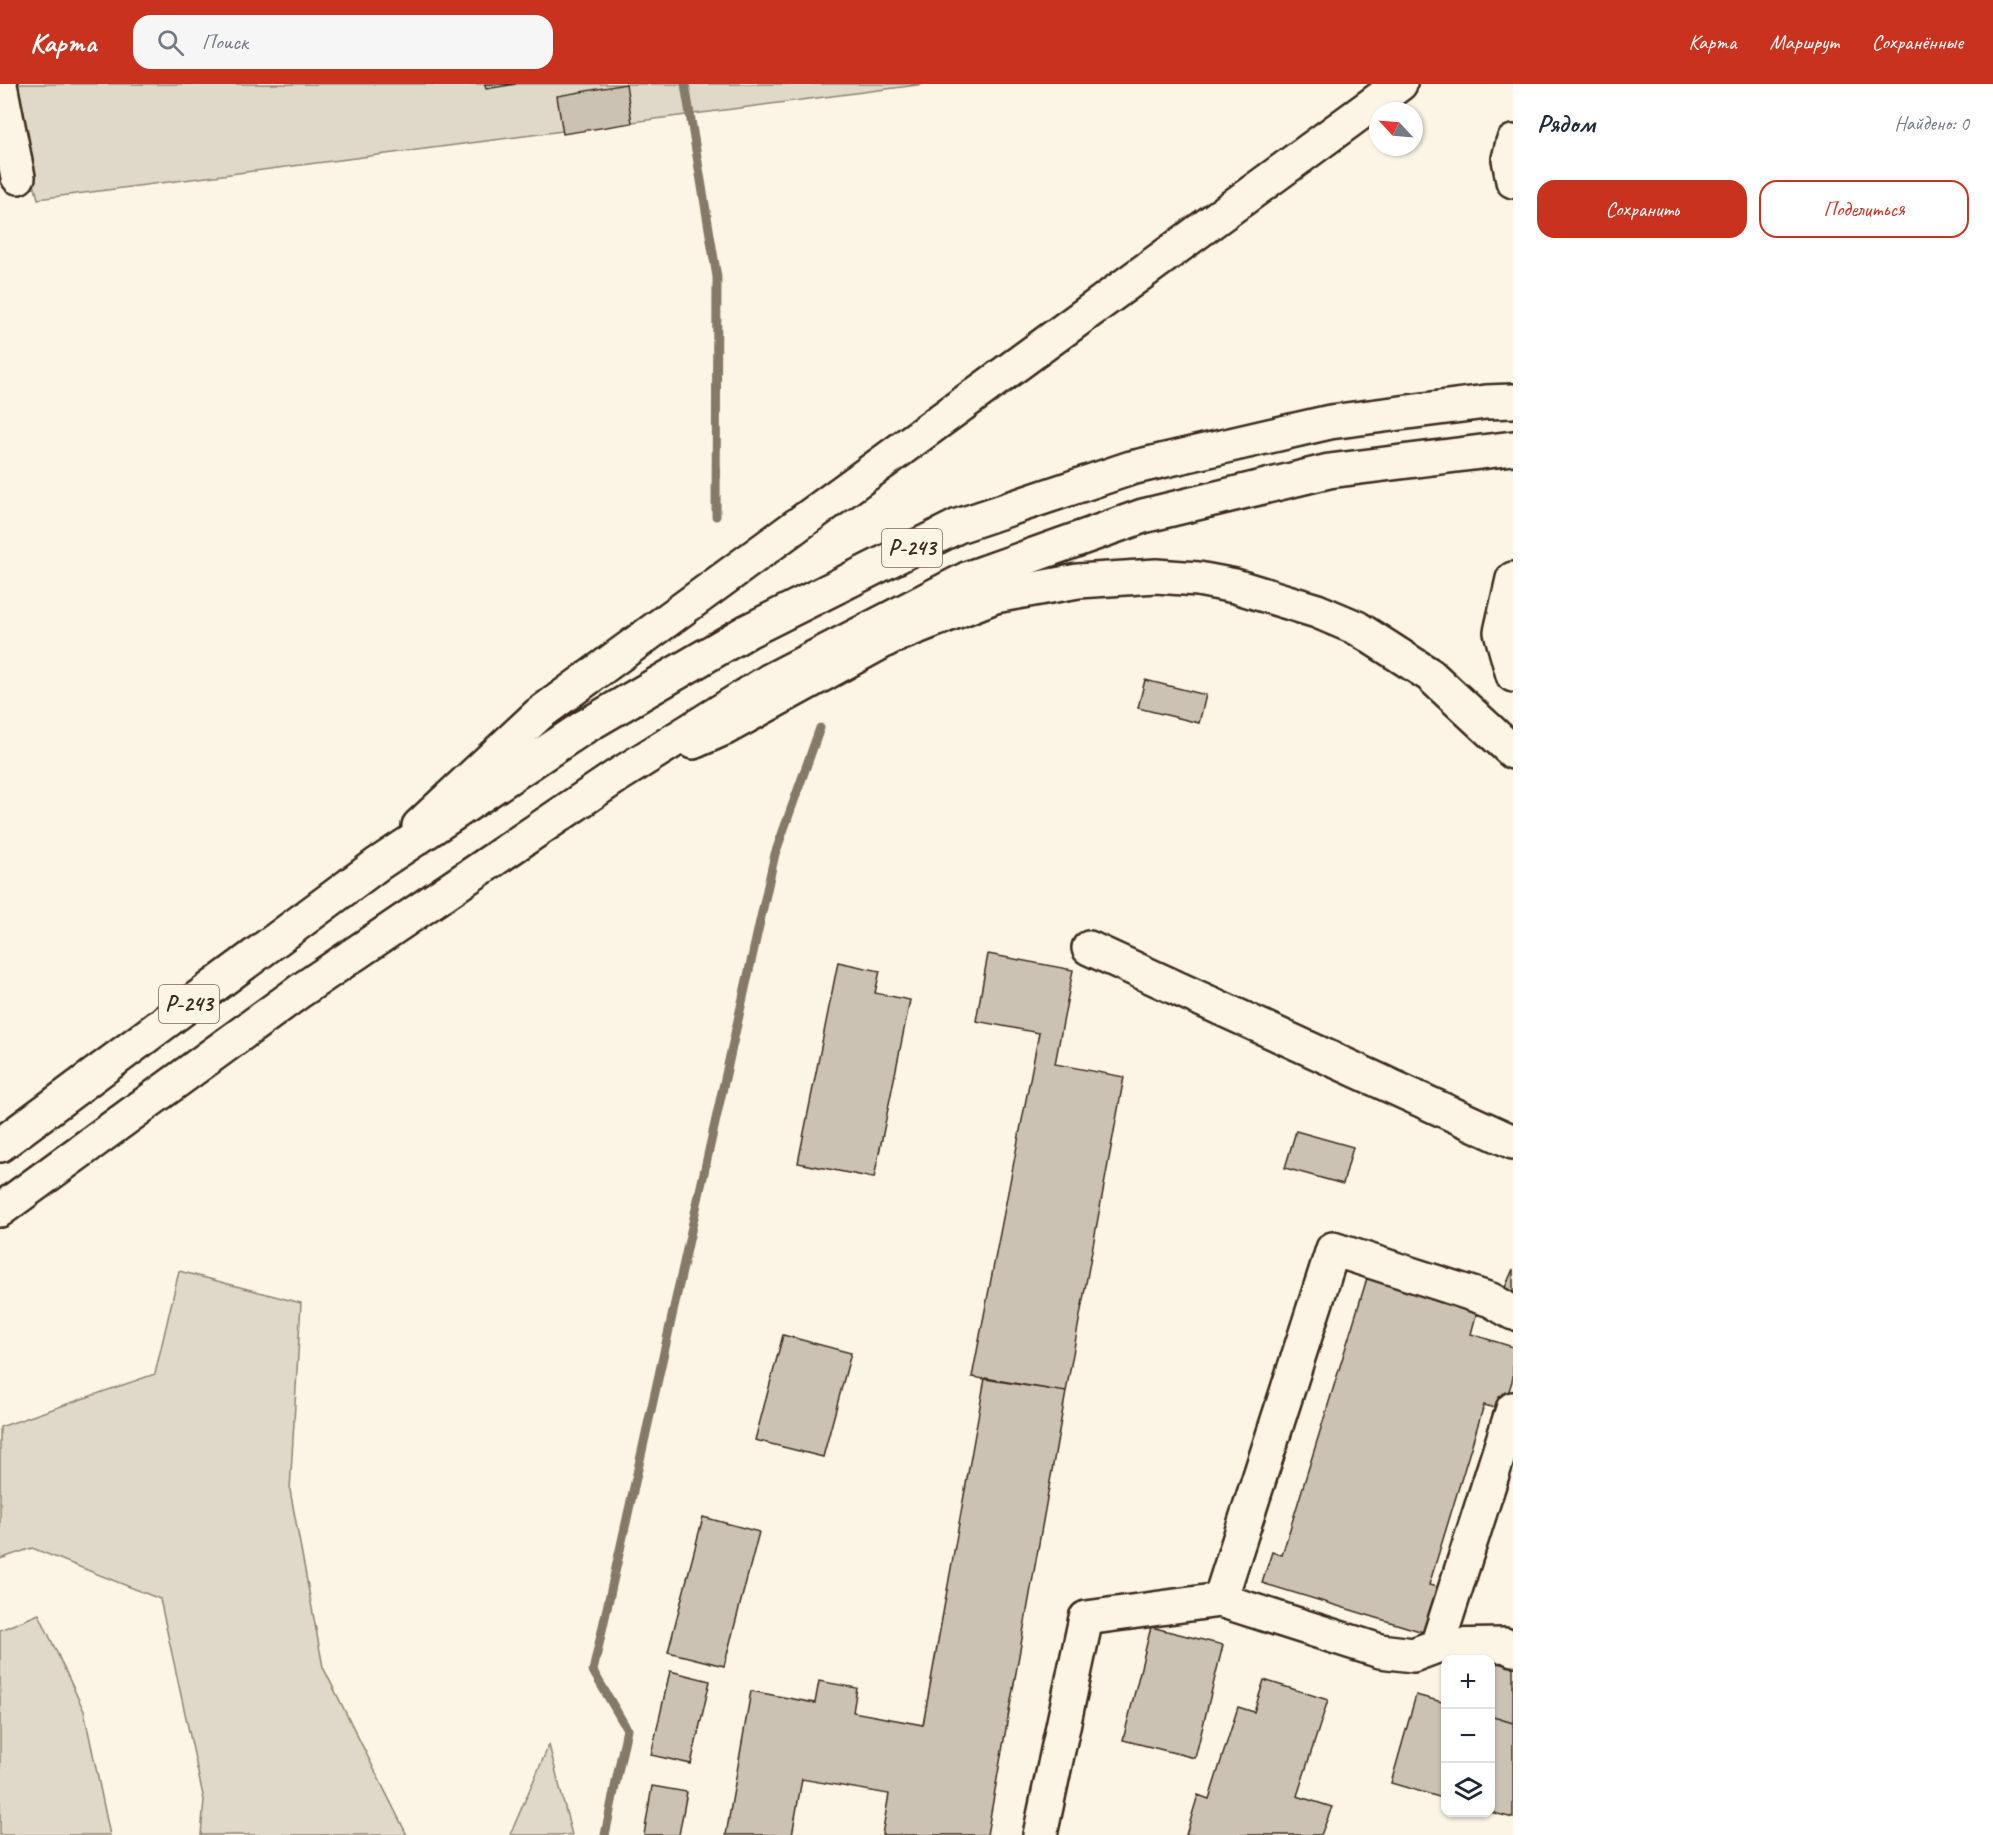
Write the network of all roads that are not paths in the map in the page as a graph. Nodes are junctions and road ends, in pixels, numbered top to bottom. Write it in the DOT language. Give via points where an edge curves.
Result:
graph roads {
  1 [pos="1400,84"];
  2 [pos="0,85"];
  3 [pos="1513,142"];
  4 [pos="18,177"];
  5 [pos="1513,181"];
  6 [pos="1513,401"];
  7 [pos="1513,448"];
  8 [pos="1513,579"];
  9 [pos="1513,675"];
  10 [pos="1513,752"];
  11 [pos="617,776"];
  12 [pos="378,864"];
  13 [pos="1089,948"];
  14 [pos="1513,1142"];
  15 [pos="0,1145"];
  16 [pos="0,1210"];
  17 [pos="1513,1313"];
  18 [pos="1513,1409"];
  19 [pos="1220,1600"];
  20 [pos="1437,1646"];
  21 [pos="1513,1649"];
  22 [pos="1040,1835"];
  1 -- 12 [label="main road" via="539,714"];
  2 -- 4 [label="main road"];
  3 -- 5 [label="main road" via="1509,159"];
  6 -- 12 [label="main road, Р-243" via="1330,422 1131,468 958,526 748,631 584,727"];
  7 -- 11 [label="main road, Р-243" via="1329,471 1143,516 969,578 769,681"];
  8 -- 9 [label="main road" via="1501,633"];
  10 -- 11 [label="main road" via="1430,675 1357,628 1317,611 1235,586 1198,579 1117,577 1078,580 995,596 942,616 890,638 724,728"];
  11 -- 16 [label="main road, Р-243" via="300,991"];
  12 -- 15 [label="main road, Р-243"];
  13 -- 14 [label="main road"];
  17 -- 19 [label="main road" via="1491,1300 1333,1248"];
  18 -- 20 [label="main road"];
  19 -- 20 [label="main road" via="1380,1651 1413,1655"];
  19 -- 22 [label="main road" via="1086,1618"];
  20 -- 21 [label="main road"];
}
